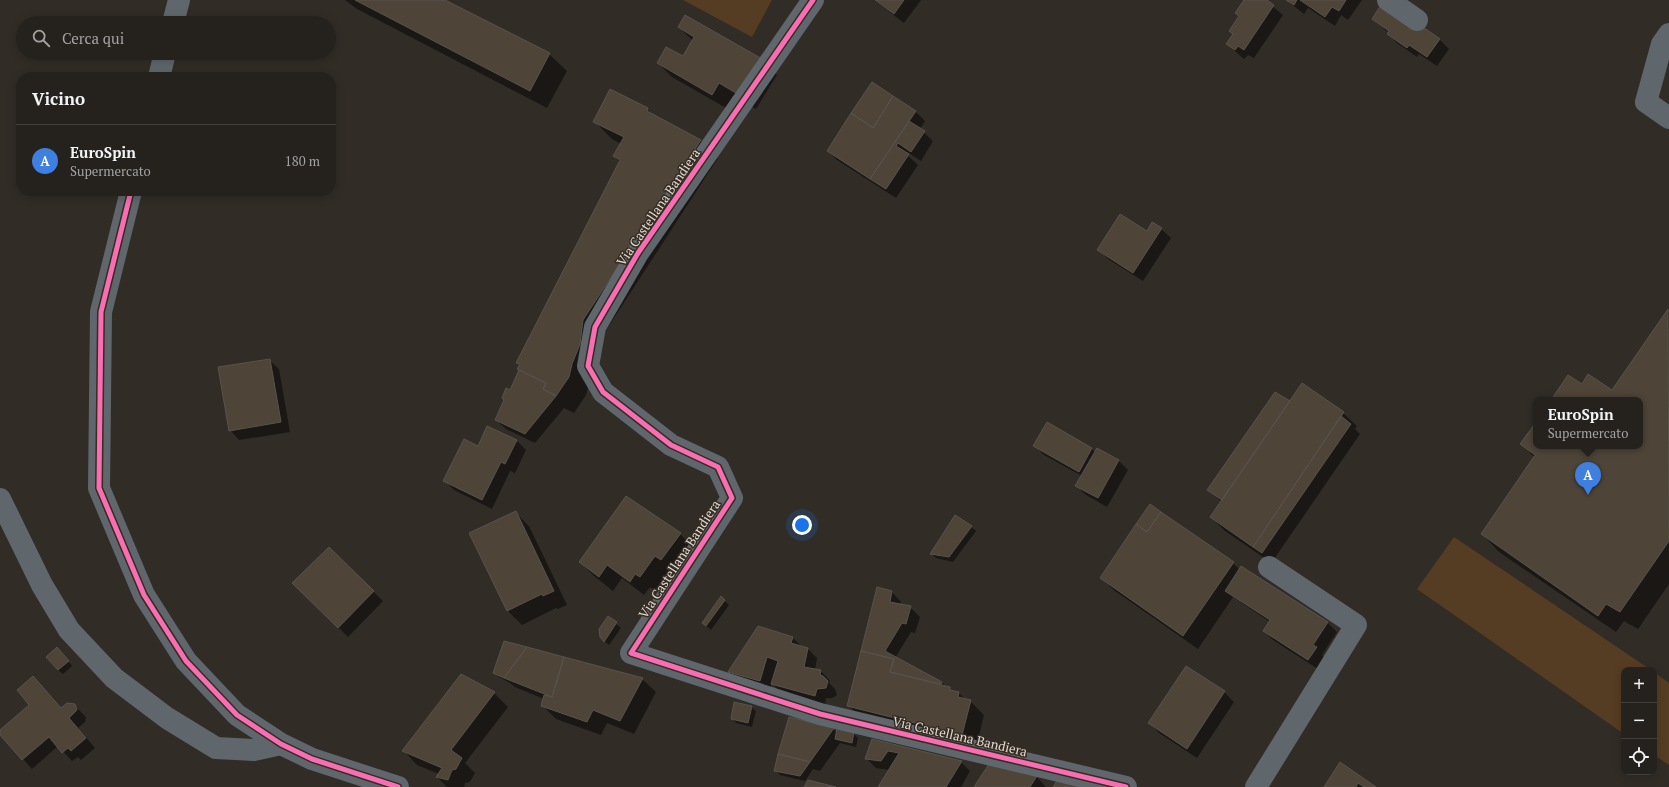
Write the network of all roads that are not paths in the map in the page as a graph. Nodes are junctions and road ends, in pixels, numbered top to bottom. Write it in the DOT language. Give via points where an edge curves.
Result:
graph roads {
  1 [pos="179,0"];
  2 [pos="813,0"];
  3 [pos="1388,0"];
  4 [pos="175,16"];
  5 [pos="1418,20"];
  6 [pos="1669,34"];
  7 [pos="163,60"];
  8 [pos="160,72"];
  9 [pos="1669,118"];
  10 [pos="130,196"];
  11 [pos="0,500"];
  12 [pos="1269,567"];
  13 [pos="281,744"];
  14 [pos="398,787"];
  15 [pos="1126,787"];
  16 [pos="1256,787"];
  1 -- 4 [label="street"];
  2 -- 15 [label="street, Via Castellana Bandiera" via="638,253 595,327 588,366 603,392 671,445 718,467 732,498 631,653 820,714"];
  3 -- 5 [label="street"];
  6 -- 9 [label="street" via="1662,44 1646,102"];
  7 -- 8 [label="street"];
  10 -- 13 [label="street" via="101,312 99,488 144,595 186,662 237,714"];
  11 -- 13 [label="street" via="42,585 69,630 114,678 167,718 216,748 254,750"];
  12 -- 16 [label="street" via="1356,625"];
  13 -- 14 [label="street" via="312,759"];
}
